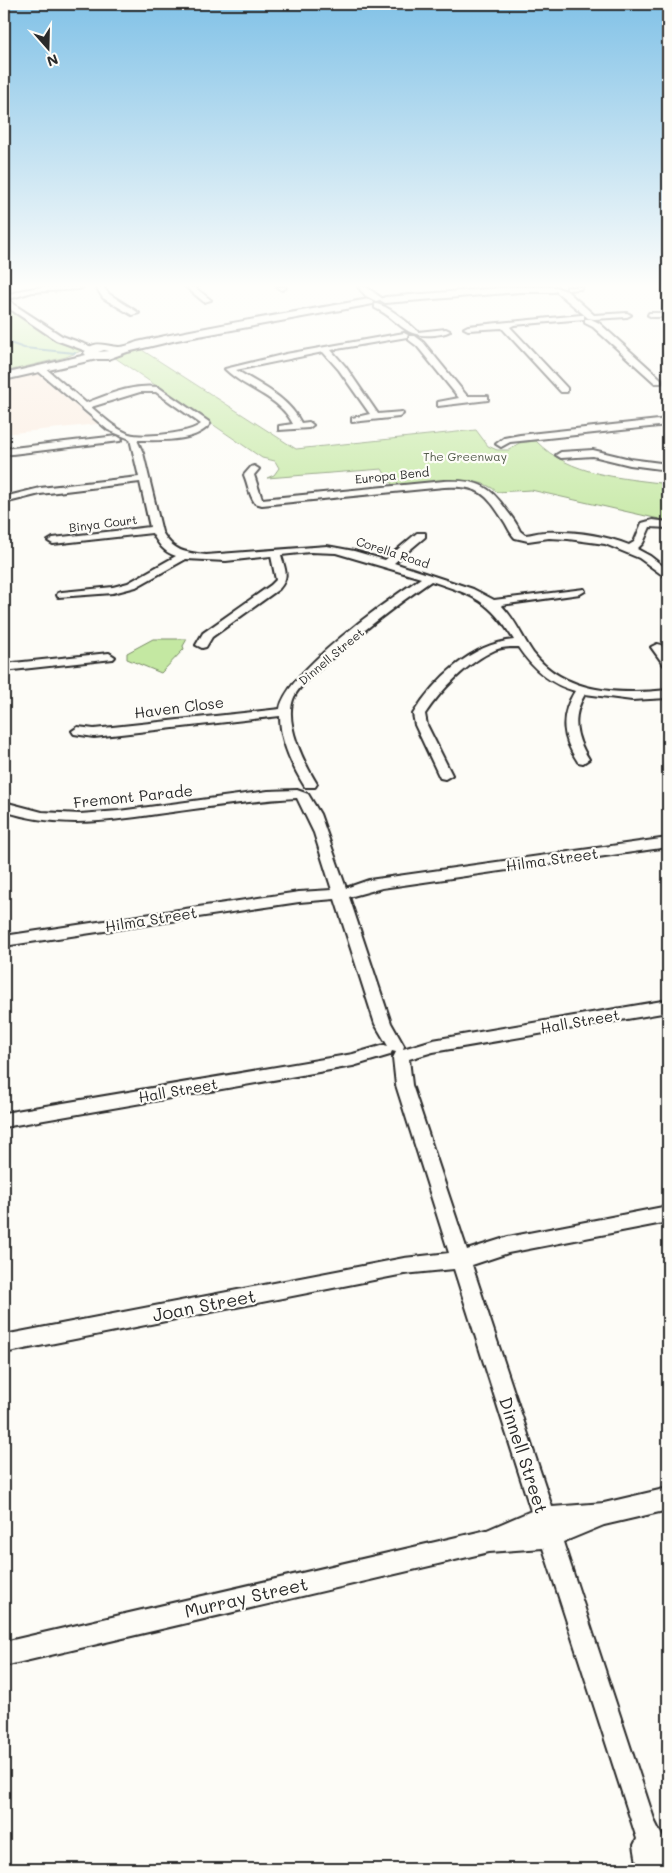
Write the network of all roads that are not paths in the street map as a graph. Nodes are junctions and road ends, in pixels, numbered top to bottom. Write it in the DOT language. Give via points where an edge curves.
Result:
graph roads {
  1 [pos="47,374"];
  2 [pos="237,374"];
  3 [pos="347,374"];
  4 [pos="444,374"];
  5 [pos="549,374"];
  6 [pos="652,374"];
  7 [pos="658,380"];
  8 [pos="668,380"];
  9 [pos="643,382"];
  10 [pos="575,389"];
  11 [pos="564,390"];
  12 [pos="551,391"];
  13 [pos="485,398"];
  14 [pos="465,400"];
  15 [pos="441,404"];
  16 [pos="84,406"];
  17 [pos="398,414"];
  18 [pos="375,416"];
  19 [pos="355,420"];
  20 [pos="668,422"];
  21 [pos="309,425"];
  22 [pos="298,426"];
  23 [pos="282,428"];
  24 [pos="125,440"];
  25 [pos="501,444"];
  26 [pos="4,452"];
  27 [pos="561,455"];
  28 [pos="668,467"];
  29 [pos="254,470"];
  30 [pos="143,479"];
  31 [pos="4,500"];
  32 [pos="668,526"];
  33 [pos="156,529"];
  34 [pos="421,536"];
  35 [pos="53,541"];
  36 [pos="626,548"];
  37 [pos="274,552"];
  38 [pos="184,556"];
  39 [pos="386,564"];
  40 [pos="667,575"];
  41 [pos="425,577"];
  42 [pos="580,592"];
  43 [pos="62,596"];
  44 [pos="493,603"];
  45 [pos="521,643"];
  46 [pos="202,645"];
  47 [pos="657,647"];
  48 [pos="109,656"];
  49 [pos="668,663"];
  50 [pos="4,668"];
  51 [pos="582,689"];
  52 [pos="668,694"];
  53 [pos="285,712"];
  54 [pos="78,731"];
  55 [pos="582,759"];
  56 [pos="444,775"];
  57 [pos="303,791"];
  58 [pos="4,806"];
  59 [pos="668,842"];
  60 [pos="340,890"];
  61 [pos="4,941"];
  62 [pos="668,1006"];
  63 [pos="393,1053"];
  64 [pos="4,1120"];
  65 [pos="668,1214"];
  66 [pos="459,1255"];
  67 [pos="4,1344"];
  68 [pos="668,1499"];
  69 [pos="547,1526"];
  70 [pos="4,1654"];
  71 [pos="644,1826"];
  72 [pos="651,1869"];
  73 [pos="665,1869"];
  1 -- 16 [label="street, Corella Road"];
  2 -- 22 [label="street" via="282,403"];
  3 -- 18 [label="street"];
  4 -- 14 [label="street"];
  5 -- 11 [label="street"];
  6 -- 7 [label="street"];
  7 -- 8 [label="street"];
  7 -- 9 [label="street"];
  10 -- 11 [label="street"];
  11 -- 12 [label="street"];
  13 -- 14 [label="street"];
  14 -- 15 [label="street"];
  16 -- 24 [label="street, Corella Road"];
  16 -- 24 [label="street" via="133,390 150,388 158,390 206,424 197,432"];
  17 -- 18 [label="street" via="382,418"];
  18 -- 19 [label="street"];
  20 -- 25 [label="street" via="520,438"];
  21 -- 22 [label="street"];
  22 -- 23 [label="street"];
  24 -- 26 [label="street"];
  24 -- 30 [label="street, Corella Road" via="137,454"];
  27 -- 28 [label="street" via="593,454"];
  29 -- 36 [label="street, Europa Bend" via="249,474 254,497 266,503 452,483 469,484 490,493 517,535 523,538 550,535 590,538"];
  30 -- 31 [label="street" via="40,491"];
  30 -- 33 [label="street, Corella Road"];
  32 -- 36 [label="street" via="654,527 641,536 636,545"];
  33 -- 35 [label="street, Binya Court"];
  33 -- 38 [label="street, Corella Road" via="165,547"];
  34 -- 39 [label="street"];
  36 -- 40 [label="street, Europa Bend" via="650,560"];
  37 -- 38 [label="street, Corella Road" via="208,558"];
  37 -- 39 [label="street, Corella Road" via="332,550"];
  37 -- 46 [label="street" via="281,580 207,635"];
  38 -- 43 [label="street" via="132,585"];
  39 -- 41 [label="street, Corella Road"];
  41 -- 44 [label="street, Corella Road" via="477,594"];
  41 -- 53 [label="street, Dinnell Street" via="297,684 288,697"];
  42 -- 44 [label="street"];
  44 -- 45 [label="street, Corella Road"];
  45 -- 51 [label="street, Corella Road" via="534,662 546,672"];
  45 -- 56 [label="street" via="482,652 424,704 419,714 421,724"];
  47 -- 49 [label="street"];
  48 -- 50 [label="street"];
  51 -- 52 [label="street, Corella Road" via="627,697"];
  51 -- 55 [label="street" via="572,706 569,722 572,740"];
  53 -- 54 [label="street, Haven Close" via="94,733"];
  53 -- 57 [label="street"];
  57 -- 58 [label="street, Fremont Parade" via="84,819 25,814"];
  57 -- 60 [label="street, Dinnell Street"];
  59 -- 60 [label="street, Hilma Street"];
  60 -- 61 [label="street, Hilma Street"];
  60 -- 63 [label="street, Dinnell Street"];
  62 -- 63 [label="street, Hall Street"];
  63 -- 64 [label="street, Hall Street"];
  63 -- 66 [label="street, Dinnell Street"];
  65 -- 66 [label="street, Joan Street"];
  66 -- 67 [label="street, Joan Street"];
  66 -- 69 [label="street, Dinnell Street"];
  68 -- 69 [label="street, Murray Street"];
  69 -- 70 [label="street, Murray Street" via="530,1539 489,1541"];
  69 -- 71 [label="street, Dinnell Street"];
  71 -- 72 [label="street, Dinnell Street"];
  71 -- 73 [label="street, Dinnell Street"];
}
